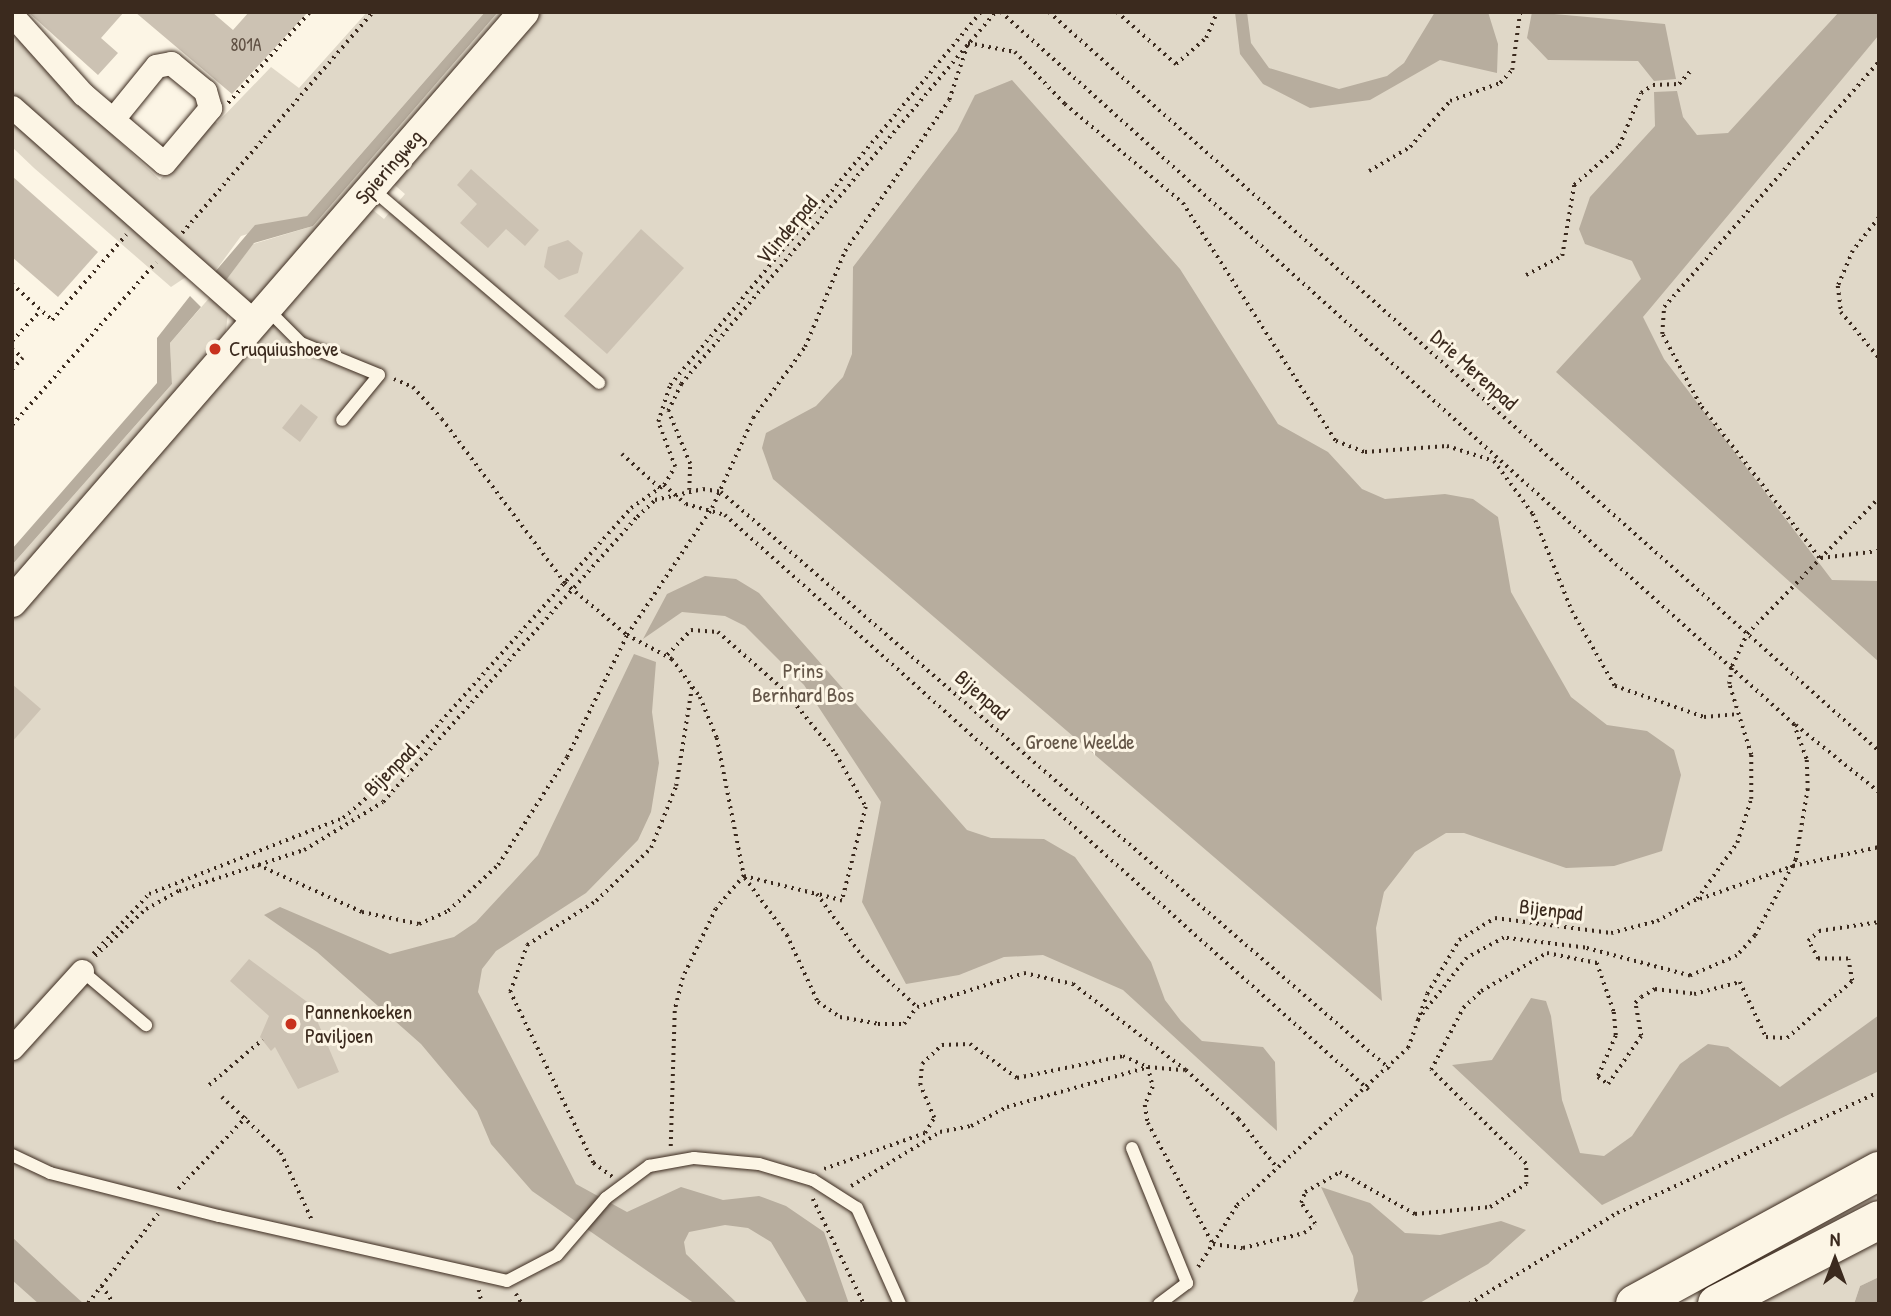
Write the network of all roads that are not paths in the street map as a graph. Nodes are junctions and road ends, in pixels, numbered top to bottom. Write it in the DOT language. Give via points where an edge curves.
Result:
graph roads {
  1 [pos="524,12"];
  2 [pos="12,15"];
  3 [pos="12,107"];
  4 [pos="113,119"];
  5 [pos="371,188"];
  6 [pos="260,314"];
  7 [pos="599,383"];
  8 [pos="342,420"];
  9 [pos="12,602"];
  10 [pos="82,971"];
  11 [pos="146,1025"];
  12 [pos="12,1048"];
  13 [pos="1132,1148"];
  14 [pos="12,1156"];
  15 [pos="1879,1171"];
  16 [pos="1879,1220"];
  17 [pos="900,1304"];
  18 [pos="1159,1304"];
  19 [pos="1635,1304"];
  20 [pos="1717,1304"];
  1 -- 5 [label="street, Spieringweg"];
  2 -- 4 [label="street"];
  3 -- 6 [label="street" via="169,247"];
  4 -- 4 [label="street" via="163,163 210,108 205,91 171,63 156,66"];
  5 -- 6 [label="street, Spieringweg"];
  5 -- 7 [label="lane"];
  6 -- 8 [label="lane" via="301,343 379,375"];
  6 -- 9 [label="street, Spieringweg"];
  10 -- 11 [label="lane"];
  10 -- 12 [label="street"];
  13 -- 18 [label="lane" via="1187,1283"];
  14 -- 17 [label="lane" via="50,1173 508,1281 541,1267 623,1184 670,1160 760,1164 813,1180 857,1208"];
  15 -- 19 [label="highway"];
  16 -- 20 [label="highway"];
}
